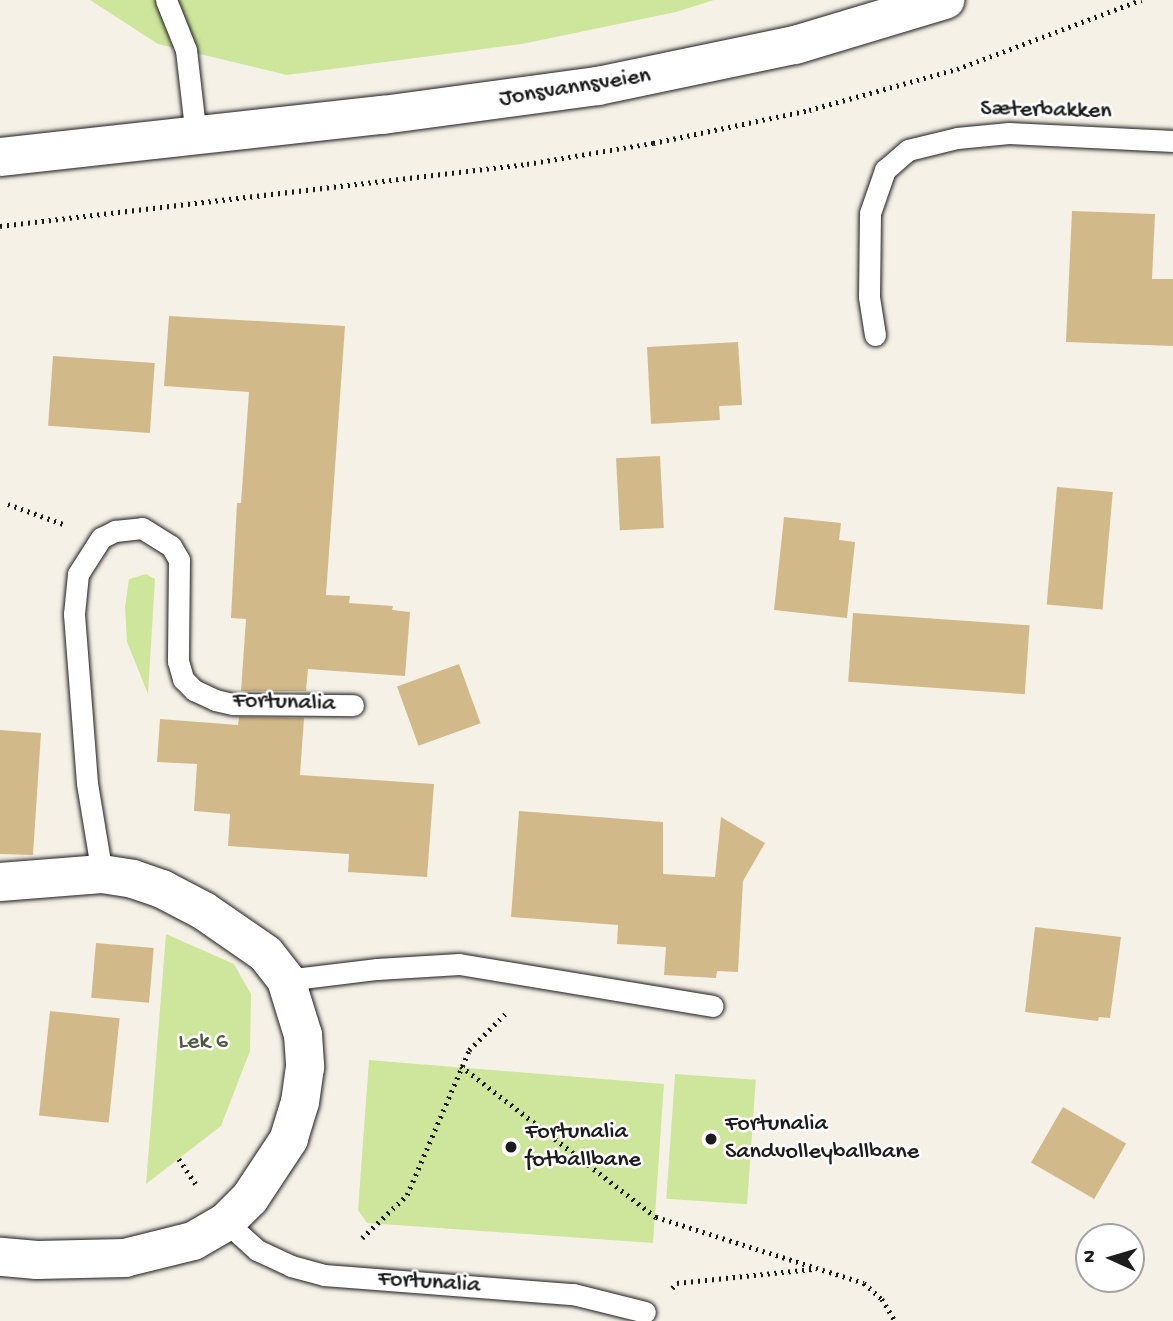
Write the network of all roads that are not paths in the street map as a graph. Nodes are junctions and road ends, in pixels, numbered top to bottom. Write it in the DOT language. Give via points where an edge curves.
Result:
graph roads {
  1 [pos="166,0"];
  2 [pos="945,0"];
  3 [pos="196,136"];
  4 [pos="1173,141"];
  5 [pos="0,157"];
  6 [pos="875,335"];
  7 [pos="353,705"];
  8 [pos="102,874"];
  9 [pos="0,882"];
  10 [pos="286,981"];
  11 [pos="713,1006"];
  12 [pos="226,1222"];
  13 [pos="0,1257"];
  14 [pos="645,1312"];
  1 -- 3 [label="lane" via="186,50"];
  2 -- 3 [label="main road, Jonsvannsveien" via="794,45 598,86"];
  3 -- 5 [label="main road, Jonsvannsveien"];
  4 -- 6 [label="lane, Sæterbakken" via="1009,133 957,138 908,150 885,170 870,213 869,296"];
  7 -- 8 [label="lane, Fortunalia" via="233,704 194,690 183,678 178,661 179,561 171,546 142,528 101,538 78,574 74,614 83,748"];
  8 -- 9 [label="main road"];
  8 -- 10 [label="main road" via="162,889 204,911 266,954"];
  10 -- 11 [label="lane" via="460,964"];
  10 -- 12 [label="main road" via="303,1035 300,1102 289,1139 269,1172"];
  12 -- 13 [label="main road" via="193,1241 125,1258"];
  12 -- 14 [label="lane, Fortunalia" via="257,1250 324,1275 573,1294"];
}
